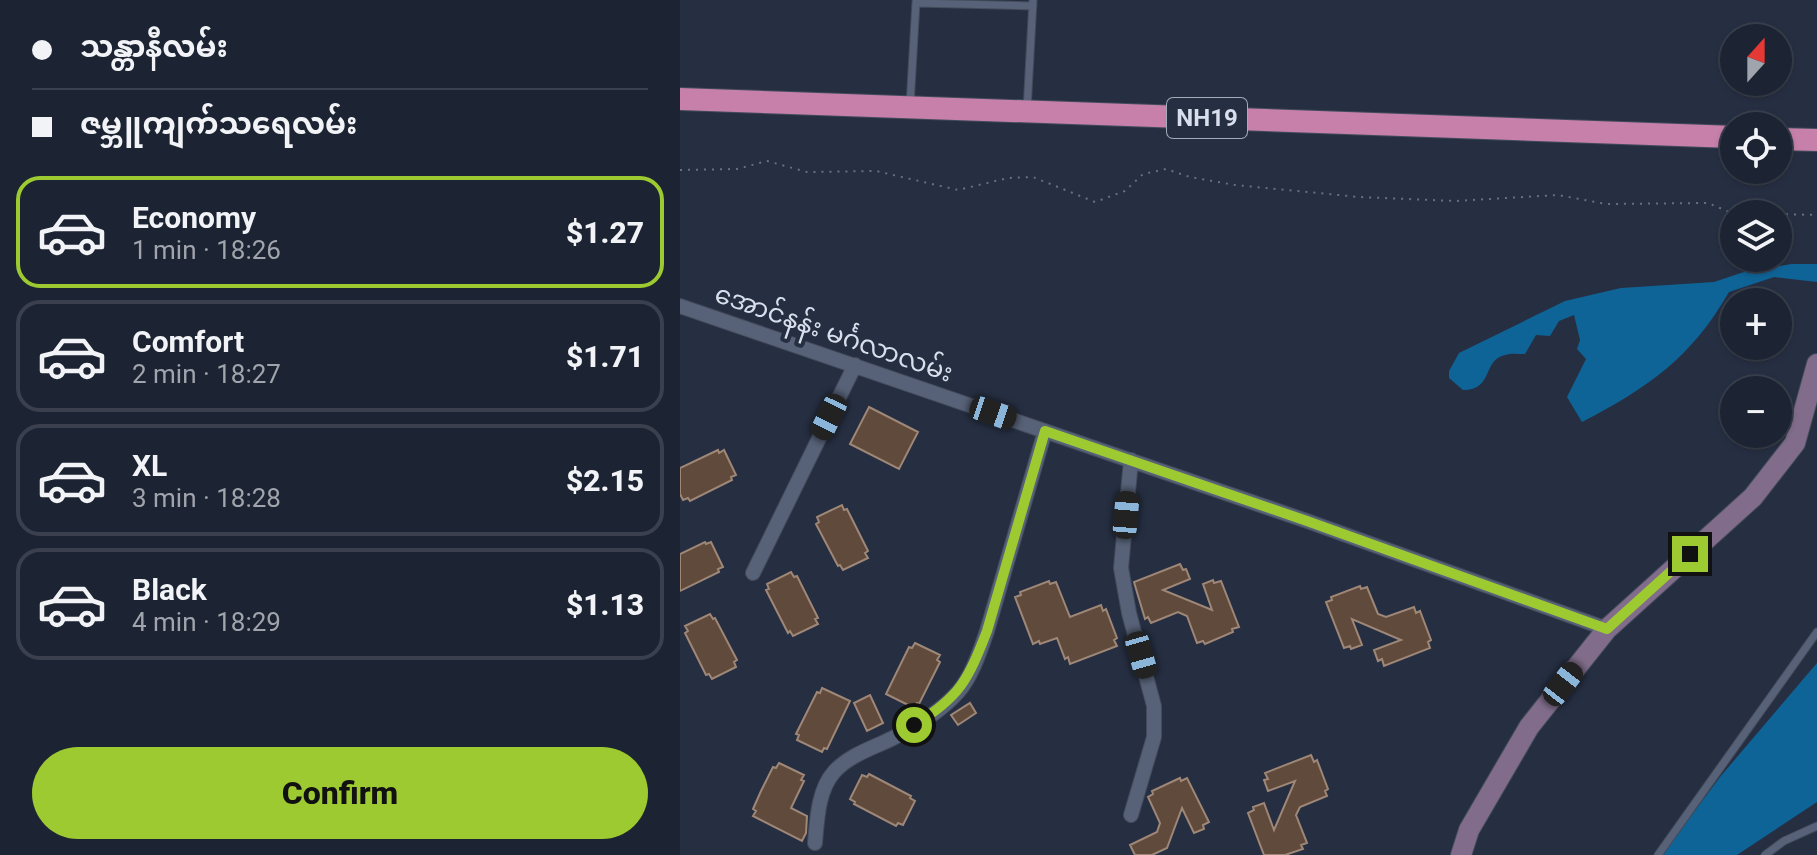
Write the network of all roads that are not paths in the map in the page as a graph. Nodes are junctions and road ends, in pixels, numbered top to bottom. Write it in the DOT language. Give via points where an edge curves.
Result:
graph roads {
  1 [pos="916,1"];
  2 [pos="1033,3"];
  3 [pos="680,99"];
  4 [pos="910,108"];
  5 [pos="1026,112"];
  6 [pos="1720,137"];
  7 [pos="1792,139"];
  8 [pos="1817,140"];
  9 [pos="680,306"];
  10 [pos="1817,364"];
  11 [pos="855,365"];
  12 [pos="1045,431"];
  13 [pos="1131,460"];
  14 [pos="753,573"];
  15 [pos="1607,629"];
  16 [pos="1817,632"];
  17 [pos="1131,815"];
  18 [pos="1817,826"];
  19 [pos="815,843"];
  20 [pos="1461,855"];
  21 [pos="1658,855"];
  22 [pos="1765,855"];
  1 -- 2 [label="lane"];
  1 -- 4 [label="lane"];
  2 -- 5 [label="lane"];
  3 -- 4 [label="highway, NH19"];
  4 -- 5 [label="highway, NH19"];
  5 -- 6 [label="highway, NH19"];
  7 -- 8 [label="highway"];
  9 -- 11 [label="street, အောင်နန်း မင်္ဂလာလမ်း"];
  10 -- 15 [label="main road" via="1795,443 1753,497"];
  11 -- 12 [label="street, အောင်နန်း မင်္ဂလာလမ်း"];
  11 -- 14 [label="street"];
  12 -- 13 [label="street, အောင်နန်း မင်္ဂလာလမ်း"];
  12 -- 19 [label="street" via="987,631 960,690 934,713 833,773 818,809"];
  13 -- 15 [label="street, အောင်နန်း မင်္ဂလာလမ်း"];
  13 -- 17 [label="street" via="1121,568 1154,706 1154,737"];
  15 -- 20 [label="main road" via="1529,727 1469,830"];
  16 -- 21 [label="lane"];
  18 -- 22 [label="lane"];
}
